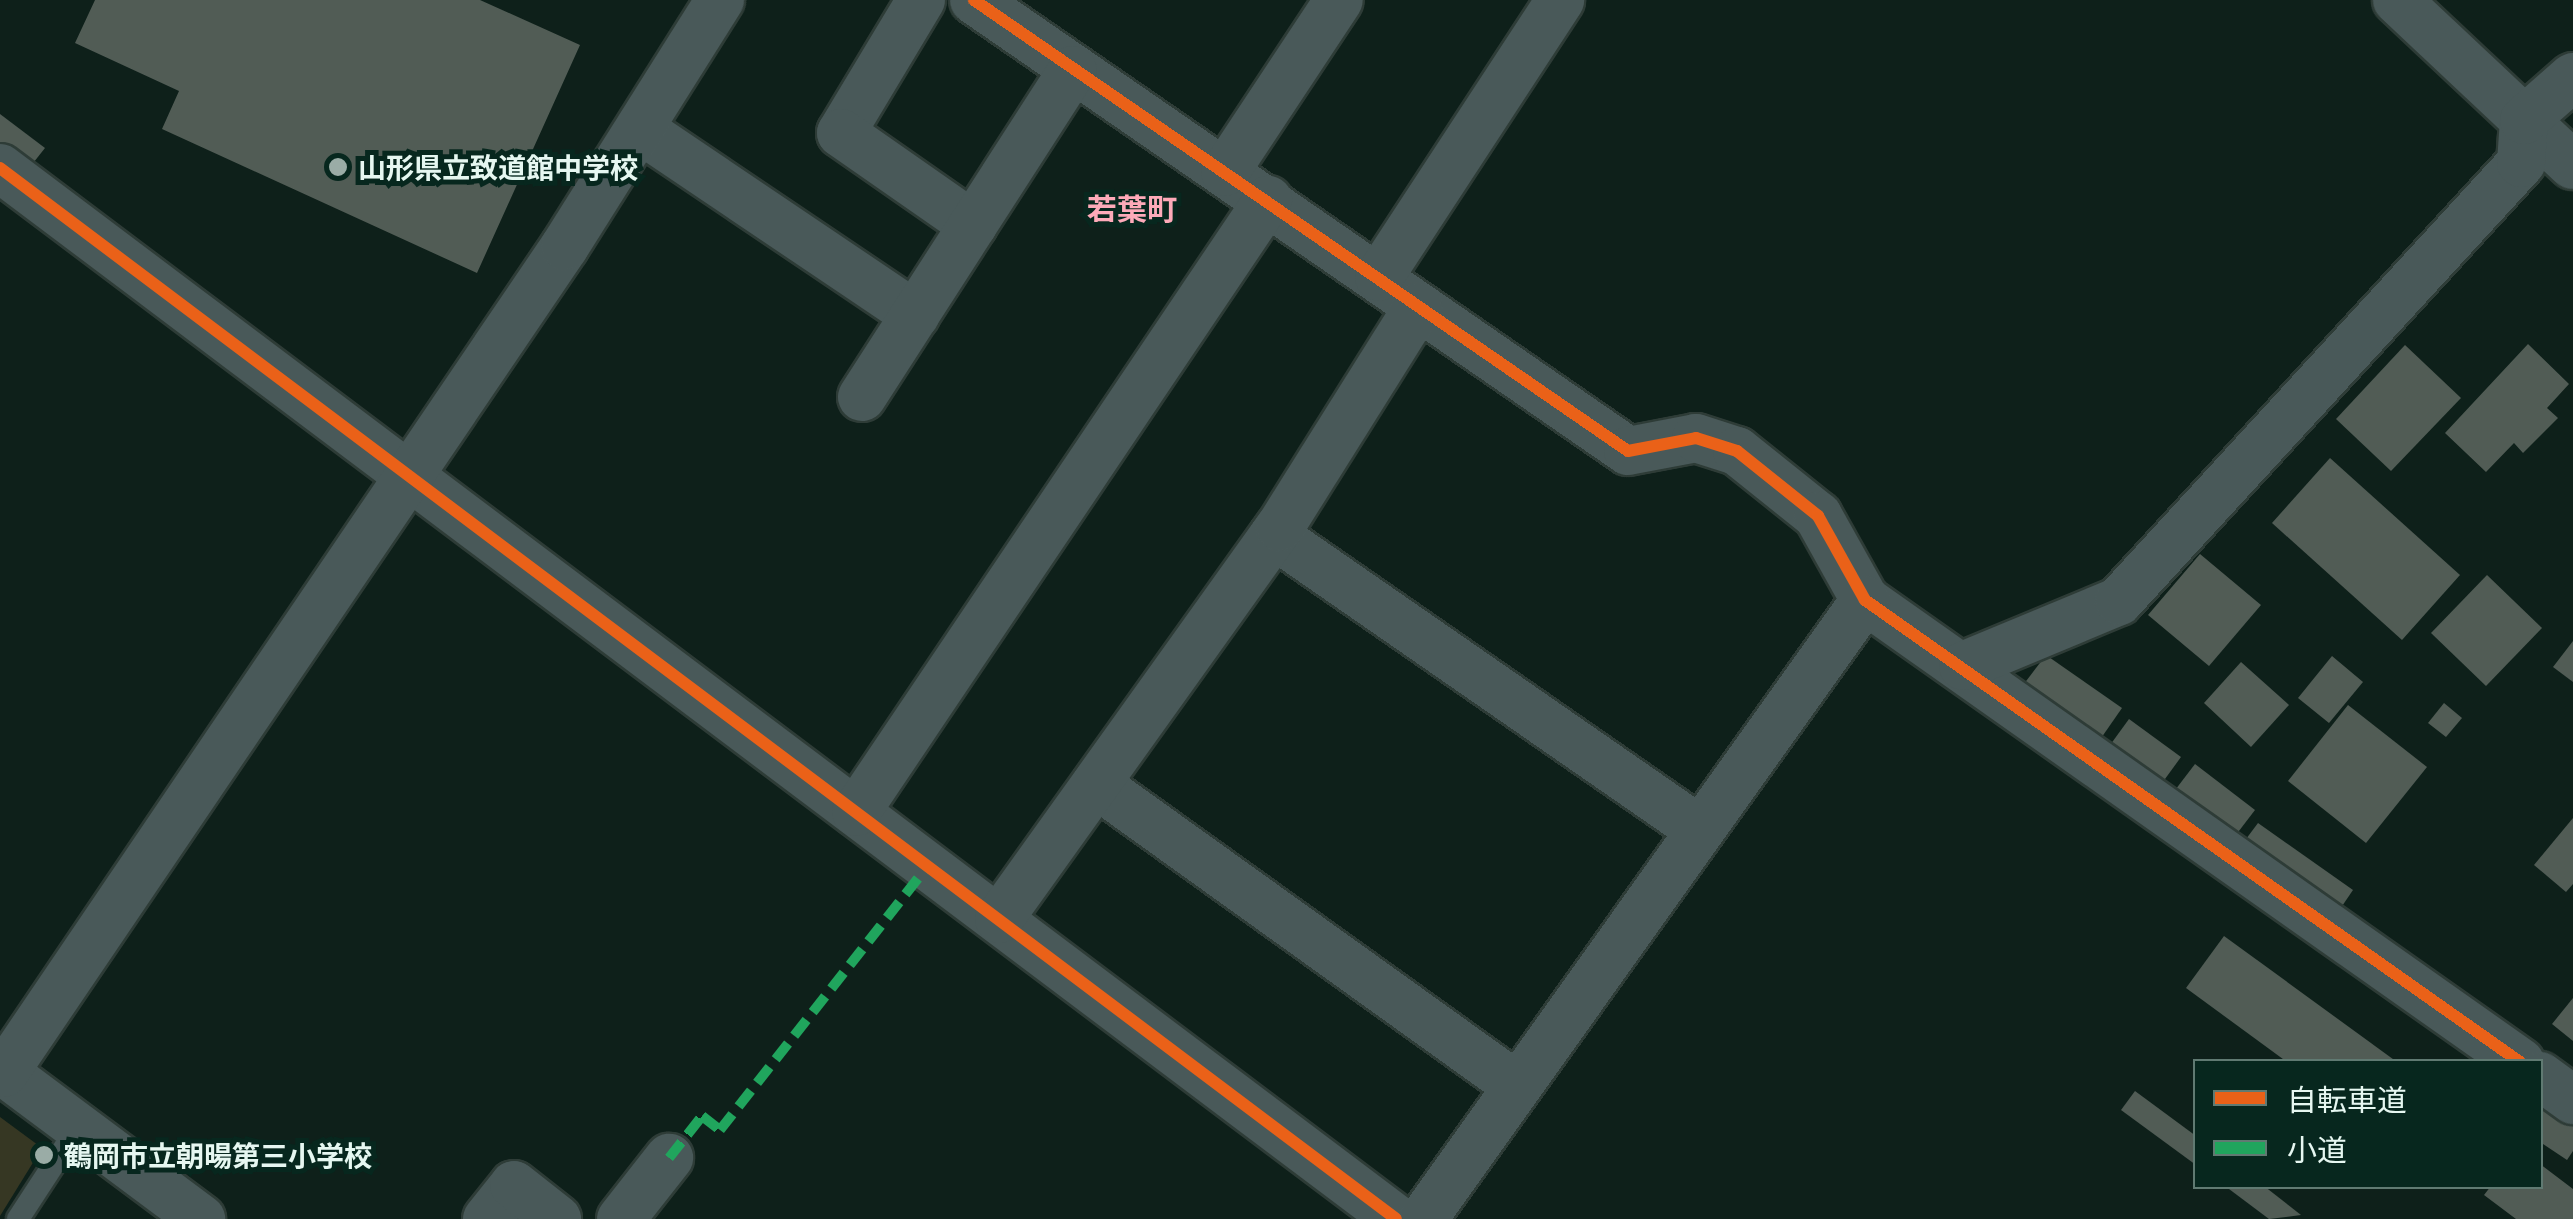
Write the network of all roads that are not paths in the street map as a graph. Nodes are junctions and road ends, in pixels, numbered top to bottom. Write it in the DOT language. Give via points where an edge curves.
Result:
graph roads {
  1 [pos="720,0"];
  2 [pos="921,0"];
  3 [pos="974,0"];
  4 [pos="1338,0"];
  5 [pos="1560,0"];
  6 [pos="2397,0"];
  7 [pos="1073,70"];
  8 [pos="2573,76"];
  9 [pos="2524,120"];
  10 [pos="641,130"];
  11 [pos="2573,165"];
  12 [pos="0,168"];
  13 [pos="1226,172"];
  14 [pos="1268,200"];
  15 [pos="973,225"];
  16 [pos="1379,277"];
  17 [pos="1418,307"];
  18 [pos="915,315"];
  19 [pos="862,397"];
  20 [pos="405,473"];
  21 [pos="1274,535"];
  22 [pos="1865,600"];
  23 [pos="1964,666"];
  24 [pos="1096,784"];
  25 [pos="856,812"];
  26 [pos="1700,830"];
  27 [pos="999,919"];
  28 [pos="2516,1059"];
  29 [pos="2,1071"];
  30 [pos="2543,1078"];
  31 [pos="1517,1086"];
  32 [pos="2573,1100"];
  33 [pos="78,1127"];
  34 [pos="669,1158"];
  35 [pos="18,1219"];
  36 [pos="202,1219"];
  37 [pos="487,1219"];
  38 [pos="557,1219"];
  39 [pos="621,1219"];
  40 [pos="1396,1219"];
  41 [pos="1423,1219"];
  1 -- 10 [label="street"];
  2 -- 15 [label="street" via="842,133"];
  3 -- 7 [label="street"];
  4 -- 13 [label="street"];
  5 -- 16 [label="street"];
  6 -- 9 [label="street"];
  7 -- 13 [label="street"];
  7 -- 15 [label="street"];
  8 -- 9 [label="street"];
  9 -- 11 [label="street"];
  9 -- 23 [label="street" via="2521,163 2119,601"];
  10 -- 18 [label="street"];
  10 -- 20 [label="street"];
  12 -- 20 [label="street"];
  13 -- 14 [label="street"];
  14 -- 16 [label="street"];
  14 -- 25 [label="street"];
  15 -- 18 [label="street"];
  16 -- 17 [label="street"];
  17 -- 21 [label="street"];
  17 -- 22 [label="street" via="1628,451 1696,438 1737,451 1818,516"];
  18 -- 19 [label="street"];
  20 -- 25 [label="street"];
  20 -- 29 [label="street"];
  21 -- 24 [label="street"];
  21 -- 26 [label="street"];
  22 -- 23 [label="street"];
  22 -- 26 [label="street"];
  23 -- 28 [label="street"];
  24 -- 27 [label="street"];
  24 -- 31 [label="street"];
  25 -- 27 [label="street"];
  26 -- 31 [label="street"];
  27 -- 40 [label="street"];
  29 -- 33 [label="street"];
  30 -- 32 [label="street"];
  31 -- 41 [label="street"];
  33 -- 35 [label="lane"];
  33 -- 36 [label="street"];
  34 -- 39 [label="street"];
  37 -- 38 [label="street" via="514,1186"];
}
